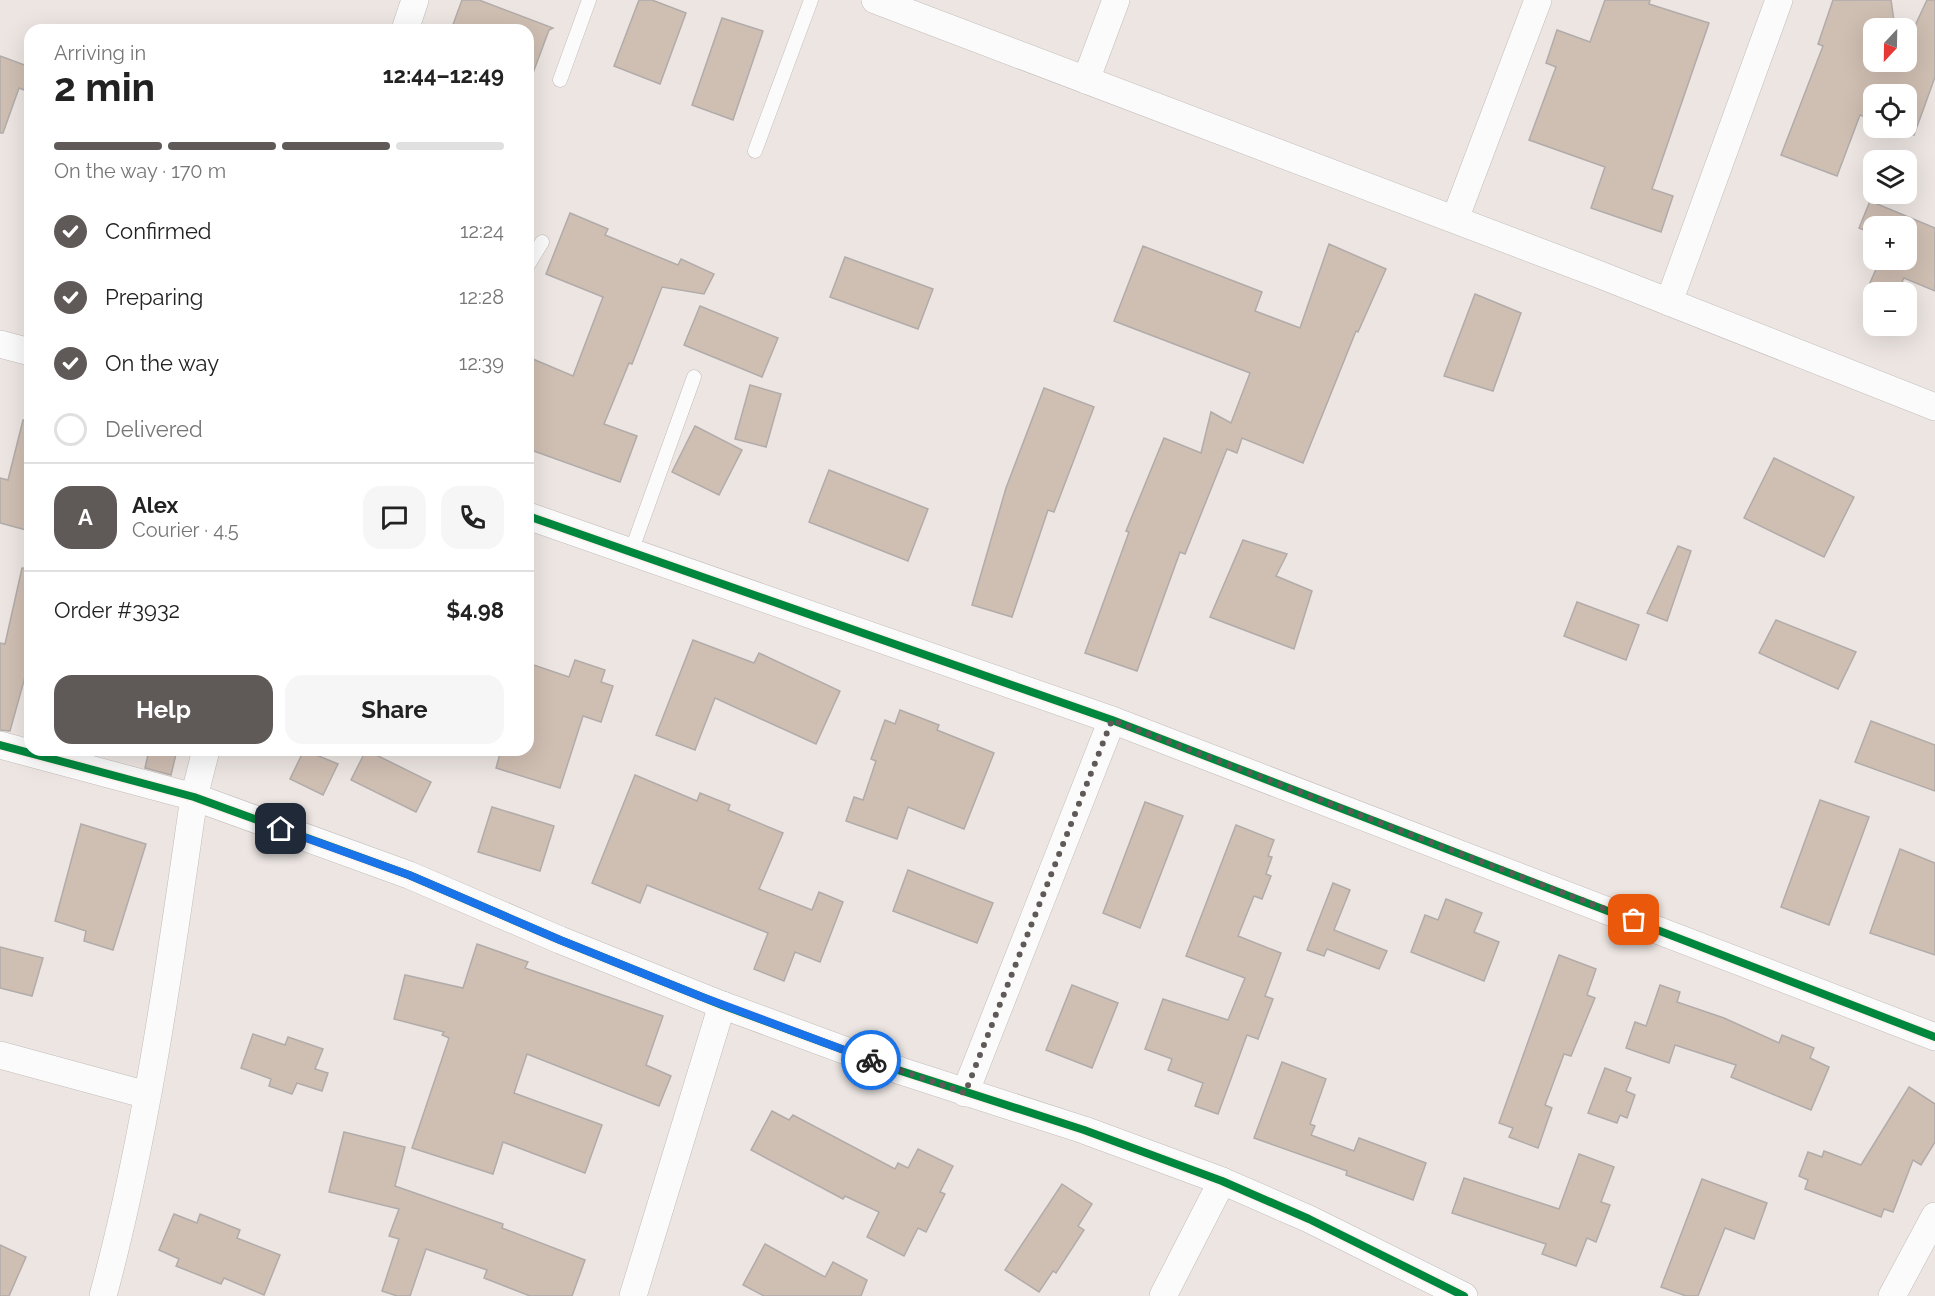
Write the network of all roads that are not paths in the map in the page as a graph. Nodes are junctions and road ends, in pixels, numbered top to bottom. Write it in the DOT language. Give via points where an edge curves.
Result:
graph roads {
  1 [pos="415,0"];
  2 [pos="588,0"];
  3 [pos="811,0"];
  4 [pos="875,0"];
  5 [pos="1116,0"];
  6 [pos="1538,0"];
  7 [pos="1779,0"];
  8 [pos="407,24"];
  9 [pos="560,80"];
  10 [pos="1086,80"];
  11 [pos="754,151"];
  12 [pos="1455,219"];
  13 [pos="542,242"];
  14 [pos="534,255"];
  15 [pos="1669,302"];
  16 [pos="0,344"];
  17 [pos="24,350"];
  18 [pos="694,377"];
  19 [pos="1935,407"];
  20 [pos="534,518"];
  21 [pos="631,552"];
  22 [pos="1112,720"];
  23 [pos="0,745"];
  24 [pos="24,751"];
  25 [pos="42,756"];
  26 [pos="204,756"];
  27 [pos="194,796"];
  28 [pos="722,1005"];
  29 [pos="1935,1037"];
  30 [pos="0,1055"];
  31 [pos="965,1093"];
  32 [pos="147,1095"];
  33 [pos="1222,1181"];
  34 [pos="1935,1216"];
  35 [pos="103,1296"];
  36 [pos="633,1296"];
  37 [pos="1163,1296"];
  38 [pos="1464,1296"];
  39 [pos="1892,1296"];
  1 -- 8 [label="street"];
  2 -- 9 [label="lane"];
  3 -- 11 [label="lane"];
  4 -- 10 [label="street"];
  5 -- 10 [label="street"];
  6 -- 12 [label="street"];
  7 -- 15 [label="street"];
  10 -- 12 [label="street"];
  12 -- 15 [label="street"];
  13 -- 14 [label="lane"];
  15 -- 19 [label="street"];
  16 -- 17 [label="street"];
  18 -- 21 [label="lane"];
  20 -- 21 [label="street"];
  21 -- 22 [label="street"];
  22 -- 29 [label="street"];
  22 -- 31 [label="street"];
  23 -- 24 [label="street"];
  25 -- 27 [label="street"];
  26 -- 27 [label="street"];
  27 -- 28 [label="street" via="409,875"];
  27 -- 32 [label="street"];
  28 -- 31 [label="street"];
  28 -- 36 [label="street"];
  30 -- 32 [label="street"];
  31 -- 33 [label="street" via="1084,1130"];
  32 -- 35 [label="street"];
  33 -- 37 [label="street"];
  33 -- 38 [label="street" via="1310,1219"];
  34 -- 39 [label="street"];
}
